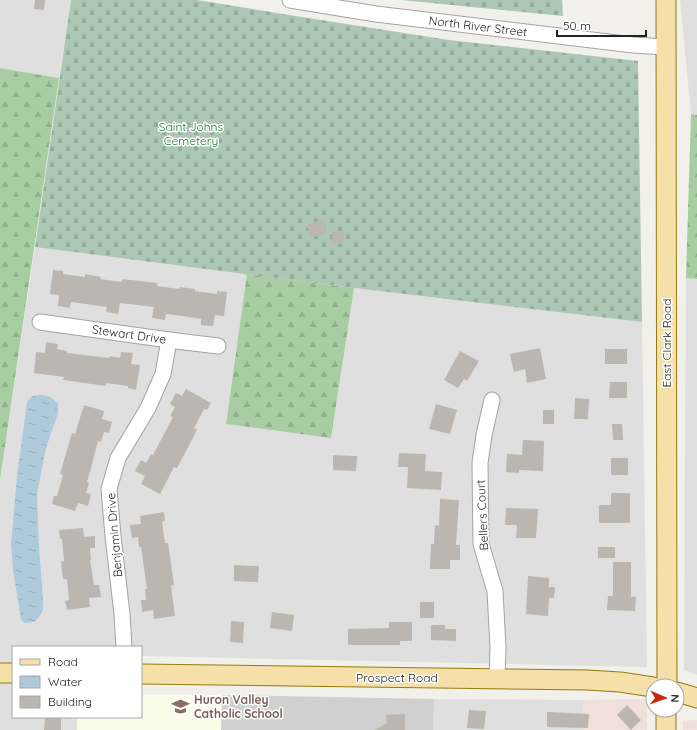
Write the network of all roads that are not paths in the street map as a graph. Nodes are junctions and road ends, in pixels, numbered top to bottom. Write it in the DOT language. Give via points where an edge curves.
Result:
graph roads {
  1 [pos="290,0"];
  2 [pos="666,0"];
  3 [pos="666,47"];
  4 [pos="40,322"];
  5 [pos="169,340"];
  6 [pos="218,346"];
  7 [pos="492,400"];
  8 [pos="124,646"];
  9 [pos="0,673"];
  10 [pos="12,673"];
  11 [pos="142,674"];
  12 [pos="497,678"];
  13 [pos="667,678"];
  14 [pos="645,686"];
  15 [pos="685,694"];
  16 [pos="697,698"];
  17 [pos="666,718"];
  18 [pos="666,730"];
  1 -- 3 [label="street, North River Street" via="376,14"];
  2 -- 3 [label="main road, East Clark Road"];
  3 -- 13 [label="main road, East Clark Road"];
  4 -- 5 [label="street, Stewart Drive"];
  5 -- 6 [label="street, Stewart Drive"];
  5 -- 8 [label="street, Benjamin Drive" via="163,374 148,408 118,458 109,489"];
  7 -- 12 [label="street, Bellers Court" via="484,435 480,478 482,544 495,591"];
  9 -- 10 [label="main road"];
  11 -- 12 [label="main road, Prospect Road"];
  12 -- 14 [label="main road, Prospect Road" via="587,680"];
  15 -- 16 [label="main road"];
  17 -- 18 [label="main road"];
}
